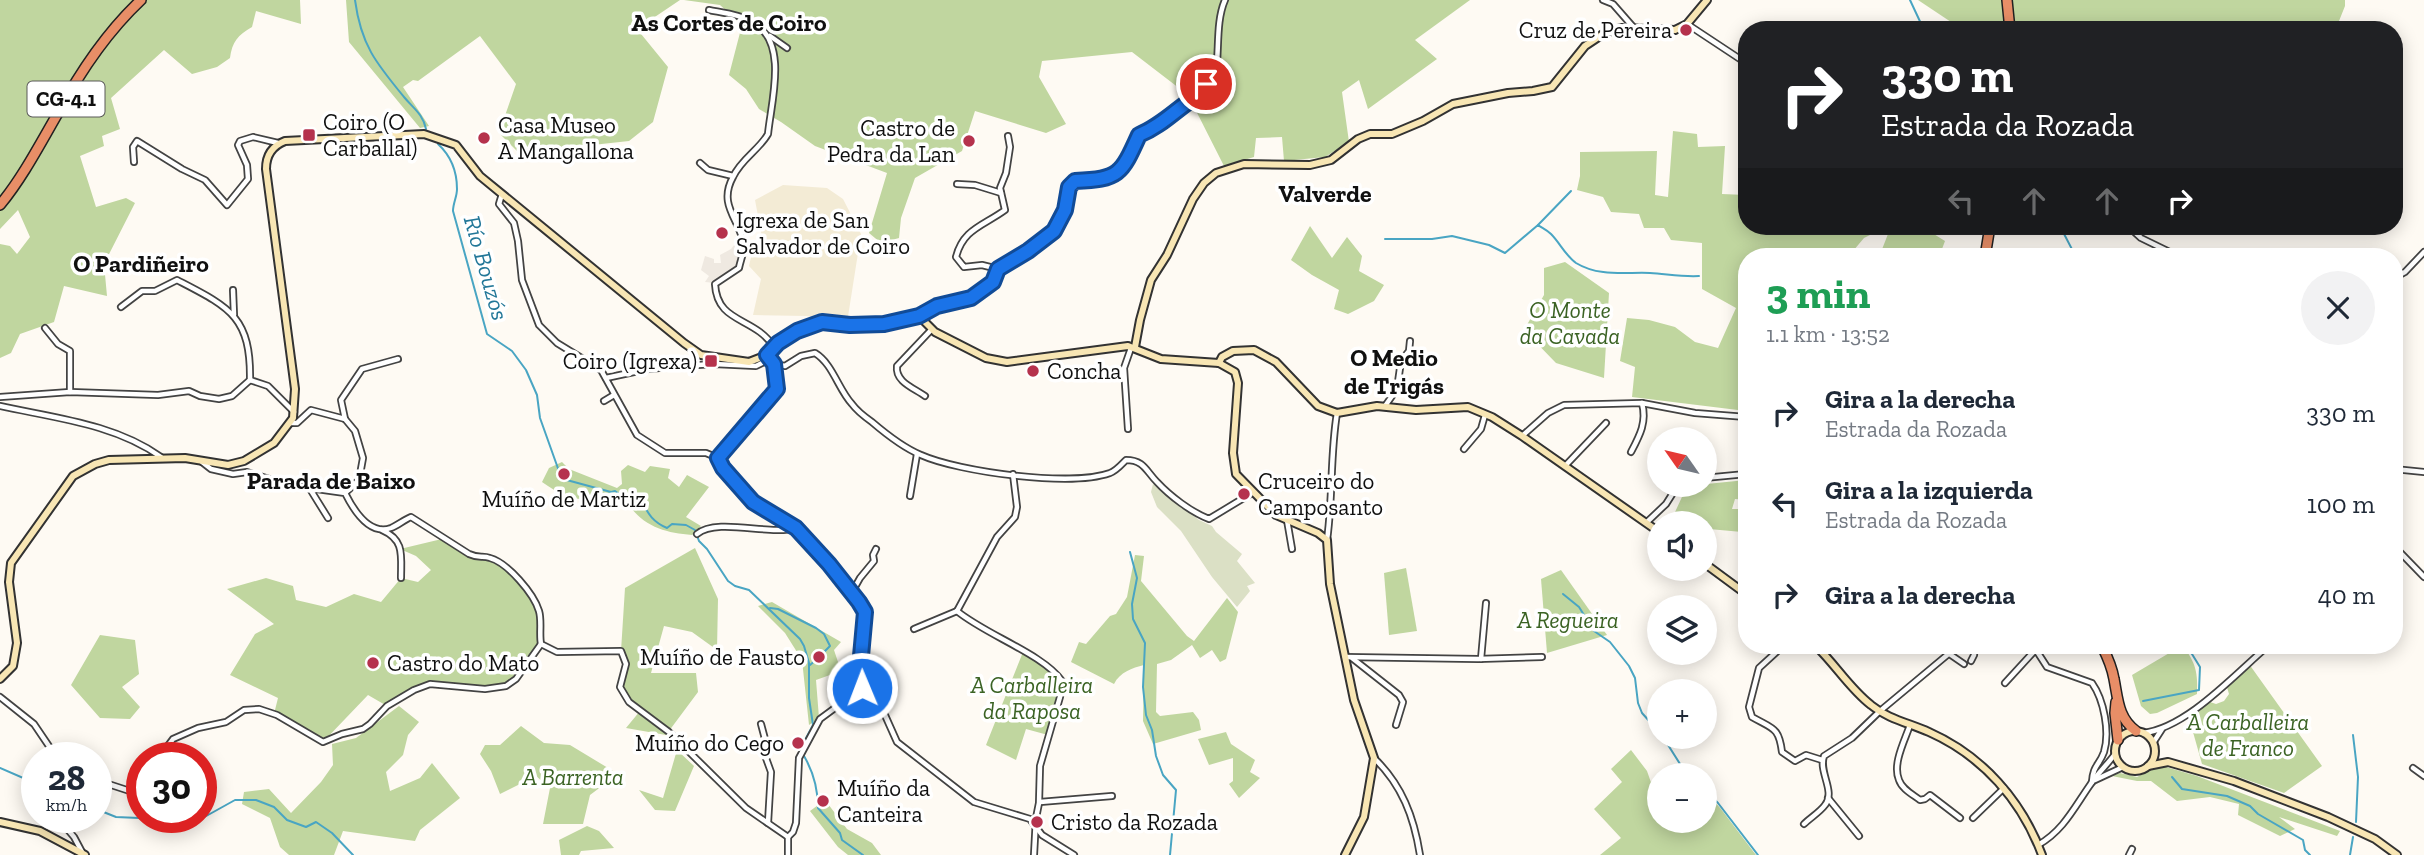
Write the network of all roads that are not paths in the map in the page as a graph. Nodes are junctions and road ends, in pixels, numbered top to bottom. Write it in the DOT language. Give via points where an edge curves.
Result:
graph roads {
  1 [pos="141,0"];
  2 [pos="1225,0"];
  3 [pos="1603,0"];
  4 [pos="1707,0"];
  5 [pos="2007,0"];
  6 [pos="709,10"];
  7 [pos="2009,21"];
  8 [pos="1687,24"];
  9 [pos="1635,29"];
  10 [pos="769,35"];
  11 [pos="787,48"];
  12 [pos="1738,59"];
  13 [pos="1008,136"];
  14 [pos="278,143"];
  15 [pos="134,162"];
  16 [pos="700,163"];
  17 [pos="733,176"];
  18 [pos="957,184"];
  19 [pos="1001,193"];
  20 [pos="502,194"];
  21 [pos="0,205"];
  22 [pos="2139,235"];
  23 [pos="2162,248"];
  24 [pos="2424,252"];
  25 [pos="998,269"];
  26 [pos="2403,273"];
  27 [pos="233,290"];
  28 [pos="121,307"];
  29 [pos="234,316"];
  30 [pos="919,316"];
  31 [pos="45,328"];
  32 [pos="932,329"];
  33 [pos="1410,341"];
  34 [pos="774,347"];
  35 [pos="1133,347"];
  36 [pos="398,359"];
  37 [pos="770,359"];
  38 [pos="1219,363"];
  39 [pos="606,378"];
  40 [pos="250,380"];
  41 [pos="70,392"];
  42 [pos="614,395"];
  43 [pos="925,396"];
  44 [pos="0,397"];
  45 [pos="604,401"];
  46 [pos="1642,403"];
  47 [pos="0,406"];
  48 [pos="1385,407"];
  49 [pos="293,412"];
  50 [pos="1337,413"];
  51 [pos="1486,414"];
  52 [pos="1738,416"];
  53 [pos="345,419"];
  54 [pos="290,423"];
  55 [pos="1606,423"];
  56 [pos="1128,429"];
  57 [pos="1522,436"];
  58 [pos="1464,449"];
  59 [pos="1631,452"];
  60 [pos="917,454"];
  61 [pos="161,457"];
  62 [pos="718,458"];
  63 [pos="201,461"];
  64 [pos="1565,466"];
  65 [pos="2403,470"];
  66 [pos="2424,472"];
  67 [pos="1013,474"];
  68 [pos="1738,475"];
  69 [pos="1717,477"];
  70 [pos="310,488"];
  71 [pos="345,493"];
  72 [pos="1252,493"];
  73 [pos="910,496"];
  74 [pos="1670,497"];
  75 [pos="328,519"];
  76 [pos="1287,520"];
  77 [pos="1646,523"];
  78 [pos="796,528"];
  79 [pos="381,529"];
  80 [pos="697,534"];
  81 [pos="1327,540"];
  82 [pos="876,549"];
  83 [pos="1292,549"];
  84 [pos="2403,555"];
  85 [pos="1717,573"];
  86 [pos="2424,577"];
  87 [pos="401,578"];
  88 [pos="1738,588"];
  89 [pos="851,594"];
  90 [pos="1486,603"];
  91 [pos="957,611"];
  92 [pos="914,629"];
  93 [pos="541,645"];
  94 [pos="1774,654"];
  95 [pos="1825,654"];
  96 [pos="1947,654"];
  97 [pos="1949,654"];
  98 [pos="1975,654"];
  99 [pos="2031,654"];
  100 [pos="2039,654"];
  101 [pos="2105,654"];
  102 [pos="2258,654"];
  103 [pos="1348,657"];
  104 [pos="1542,657"];
  105 [pos="1481,659"];
  106 [pos="1970,661"];
  107 [pos="1964,664"];
  108 [pos="0,679"];
  109 [pos="2005,683"];
  110 [pos="862,688"];
  111 [pos="0,697"];
  112 [pos="2117,697"];
  113 [pos="1880,711"];
  114 [pos="761,724"];
  115 [pos="1396,725"];
  116 [pos="1910,725"];
  117 [pos="2163,728"];
  118 [pos="2139,732"];
  119 [pos="2118,740"];
  120 [pos="46,742"];
  121 [pos="171,742"];
  122 [pos="2153,743"];
  123 [pos="2155,751"];
  124 [pos="2115,754"];
  125 [pos="1374,758"];
  126 [pos="1822,760"];
  127 [pos="2168,762"];
  128 [pos="2148,766"];
  129 [pos="2123,768"];
  130 [pos="2413,768"];
  131 [pos="2424,776"];
  132 [pos="2092,782"];
  133 [pos="2004,788"];
  134 [pos="1112,796"];
  135 [pos="1828,797"];
  136 [pos="1039,802"];
  137 [pos="1960,818"];
  138 [pos="1973,818"];
  139 [pos="0,821"];
  140 [pos="768,823"];
  141 [pos="1804,824"];
  142 [pos="1037,829"];
  143 [pos="71,833"];
  144 [pos="1858,836"];
  145 [pos="788,837"];
  146 [pos="2038,845"];
  147 [pos="83,854"];
  148 [pos="788,855"];
  149 [pos="1034,855"];
  150 [pos="1074,855"];
  151 [pos="1345,855"];
  152 [pos="1420,855"];
  153 [pos="2042,855"];
  154 [pos="2398,855"];
  1 -- 21 [label="highway, CG-4.1" via="85,66"];
  2 -- 25 [label="street" via="1220,11 1217,68 1205,91 1139,135 1115,176 1075,181 1054,231"];
  3 -- 9 [label="street"];
  4 -- 8 [label="street"];
  5 -- 7 [label="highway"];
  6 -- 10 [label="street" via="755,23"];
  8 -- 9 [label="street" via="1675,30"];
  8 -- 12 [label="street"];
  9 -- 35 [label="street" via="1603,34 1585,46 1552,87 1453,104 1392,134 1358,139 1331,160 1244,164 1216,173 1194,199 1151,280"];
  10 -- 11 [label="street"];
  10 -- 17 [label="street" via="775,84 768,134"];
  13 -- 19 [label="street"];
  14 -- 15 [label="street" via="253,137 240,141 248,179 227,205 205,180 137,141"];
  14 -- 20 [label="street" via="424,135 456,145 480,176"];
  14 -- 49 [label="street" via="266,169 295,389"];
  16 -- 17 [label="street" via="708,170"];
  17 -- 34 [label="street" via="728,207 744,247 739,268 715,284 716,299 728,314 755,327"];
  18 -- 19 [label="street"];
  19 -- 25 [label="street" via="1005,210 968,233 959,243 956,257 964,267"];
  20 -- 37 [label="street" via="692,350 749,362"];
  20 -- 39 [label="street" via="499,204 514,223 522,279 539,326"];
  22 -- 23 [label="street"];
  24 -- 26 [label="street"];
  25 -- 30 [label="street" via="993,282 971,298 937,306"];
  27 -- 29 [label="street"];
  28 -- 29 [label="street" via="142,291 155,291 177,280"];
  29 -- 40 [label="street" via="248,340"];
  30 -- 32 [label="street"];
  30 -- 34 [label="street" via="884,324 822,322 797,331"];
  31 -- 41 [label="street" via="70,351"];
  32 -- 35 [label="street" via="986,358 1006,362"];
  32 -- 43 [label="street" via="896,371"];
  33 -- 48 [label="street" via="1396,389"];
  34 -- 37 [label="street"];
  35 -- 38 [label="street" via="1161,359"];
  35 -- 56 [label="street" via="1124,368"];
  36 -- 53 [label="street" via="362,369 341,400"];
  37 -- 39 [label="street" via="756,366 682,366"];
  37 -- 60 [label="street" via="785,366 801,355 815,353 823,358 851,404"];
  37 -- 62 [label="street" via="777,389"];
  38 -- 50 [label="street" via="1233,351 1254,350 1276,362 1318,406"];
  38 -- 72 [label="street" via="1235,372 1238,383 1233,453 1236,474"];
  39 -- 42 [label="street"];
  40 -- 41 [label="street" via="232,396 219,399 189,391 158,395"];
  40 -- 49 [label="street" via="268,386"];
  41 -- 44 [label="street"];
  42 -- 45 [label="street"];
  42 -- 62 [label="street" via="637,435 665,453 706,453"];
  46 -- 52 [label="street"];
  46 -- 57 [label="street" via="1564,405"];
  46 -- 59 [label="street" via="1643,426"];
  47 -- 61 [label="street" via="116,432"];
  48 -- 50 [label="street"];
  48 -- 51 [label="street" via="1468,407"];
  49 -- 54 [label="street"];
  50 -- 81 [label="street"];
  51 -- 57 [label="street"];
  51 -- 58 [label="street" via="1481,429"];
  53 -- 54 [label="street" via="311,410"];
  53 -- 71 [label="street" via="355,431 363,458 359,480"];
  54 -- 63 [label="street" via="274,443 244,461 228,465"];
  55 -- 64 [label="street"];
  57 -- 64 [label="street"];
  60 -- 67 [label="street" via="943,464"];
  60 -- 73 [label="street"];
  61 -- 63 [label="street"];
  61 -- 108 [label="street" via="109,460 73,476 11,564 17,643 13,666"];
  62 -- 78 [label="street" via="753,502"];
  63 -- 70 [label="street" via="211,469 247,472"];
  64 -- 77 [label="street"];
  65 -- 66 [label="street"];
  67 -- 72 [label="street" via="1095,477 1113,472 1126,460 1136,460 1166,490 1209,519"];
  67 -- 91 [label="street" via="1015,517 997,537"];
  68 -- 69 [label="street"];
  70 -- 71 [label="street"];
  70 -- 75 [label="street"];
  71 -- 79 [label="street" via="357,516"];
  72 -- 76 [label="street"];
  74 -- 77 [label="street"];
  76 -- 81 [label="street"];
  76 -- 83 [label="street"];
  78 -- 80 [label="street" via="784,532 747,526 706,529"];
  78 -- 89 [label="street"];
  79 -- 87 [label="street" via="394,535 399,544"];
  79 -- 93 [label="street" via="411,517 469,554 499,563 534,598 540,614"];
  81 -- 103 [label="street" via="1330,584"];
  82 -- 89 [label="street" via="874,561"];
  84 -- 86 [label="street"];
  85 -- 88 [label="street"];
  89 -- 110 [label="street" via="865,612"];
  90 -- 105 [label="street"];
  91 -- 92 [label="street"];
  91 -- 136 [label="street" via="1048,666 1062,681 1040,766"];
  93 -- 121 [label="street" via="506,686 485,689 430,684 387,706 363,729 323,742 259,709 244,710 226,722 198,728"];
  93 -- 140 [label="street" via="557,652 621,651 626,664 620,687 629,702 669,732"];
  94 -- 126 [label="street" via="1759,668 1749,707 1752,717 1780,735 1782,752 1795,761 1806,755"];
  95 -- 113 [label="street" via="1858,694"];
  96 -- 113 [label="street"];
  97 -- 107 [label="street"];
  98 -- 106 [label="street"];
  99 -- 109 [label="street"];
  100 -- 132 [label="street" via="2048,667 2092,683 2101,701 2106,740"];
  101 -- 112 [label="highway"];
  102 -- 117 [label="street" via="2203,702"];
  103 -- 105 [label="street"];
  103 -- 115 [label="street" via="1399,695 1403,702"];
  103 -- 125 [label="street" via="1354,700"];
  104 -- 105 [label="street"];
  110 -- 142 [label="street" via="880,704 897,742 974,802 1030,819"];
  110 -- 145 [label="street" via="820,719 799,758 796,823"];
  111 -- 120 [label="street" via="34,724"];
  112 -- 118 [label="highway" via="2124,719"];
  112 -- 119 [label="highway"];
  113 -- 116 [label="street"];
  113 -- 126 [label="street"];
  114 -- 140 [label="street" via="771,772"];
  116 -- 133 [label="street" via="1973,759"];
  116 -- 137 [label="street" via="1899,754 1898,779 1920,800 1930,795"];
  117 -- 118 [label="street"];
  117 -- 122 [label="street"];
  118 -- 119 [label="street" via="2129,732"];
  118 -- 122 [label="street"];
  119 -- 124 [label="street"];
  122 -- 123 [label="street"];
  123 -- 127 [label="street"];
  123 -- 128 [label="street"];
  124 -- 129 [label="street"];
  124 -- 132 [label="street"];
  125 -- 151 [label="street" via="1364,817"];
  125 -- 152 [label="street" via="1389,772 1406,802"];
  126 -- 135 [label="street"];
  127 -- 128 [label="street"];
  127 -- 154 [label="street" via="2328,817"];
  128 -- 129 [label="street" via="2136,771"];
  129 -- 132 [label="street"];
  130 -- 131 [label="street"];
  132 -- 146 [label="street" via="2068,819"];
  133 -- 138 [label="street"];
  133 -- 146 [label="street" via="2026,817"];
  134 -- 136 [label="street"];
  135 -- 141 [label="street" via="1827,804"];
  135 -- 144 [label="street"];
  136 -- 142 [label="street"];
  139 -- 147 [label="street" via="40,831"];
  140 -- 145 [label="street"];
  142 -- 149 [label="street"];
  142 -- 150 [label="street"];
  143 -- 147 [label="street"];
  145 -- 148 [label="street"];
  146 -- 153 [label="street"];
}
